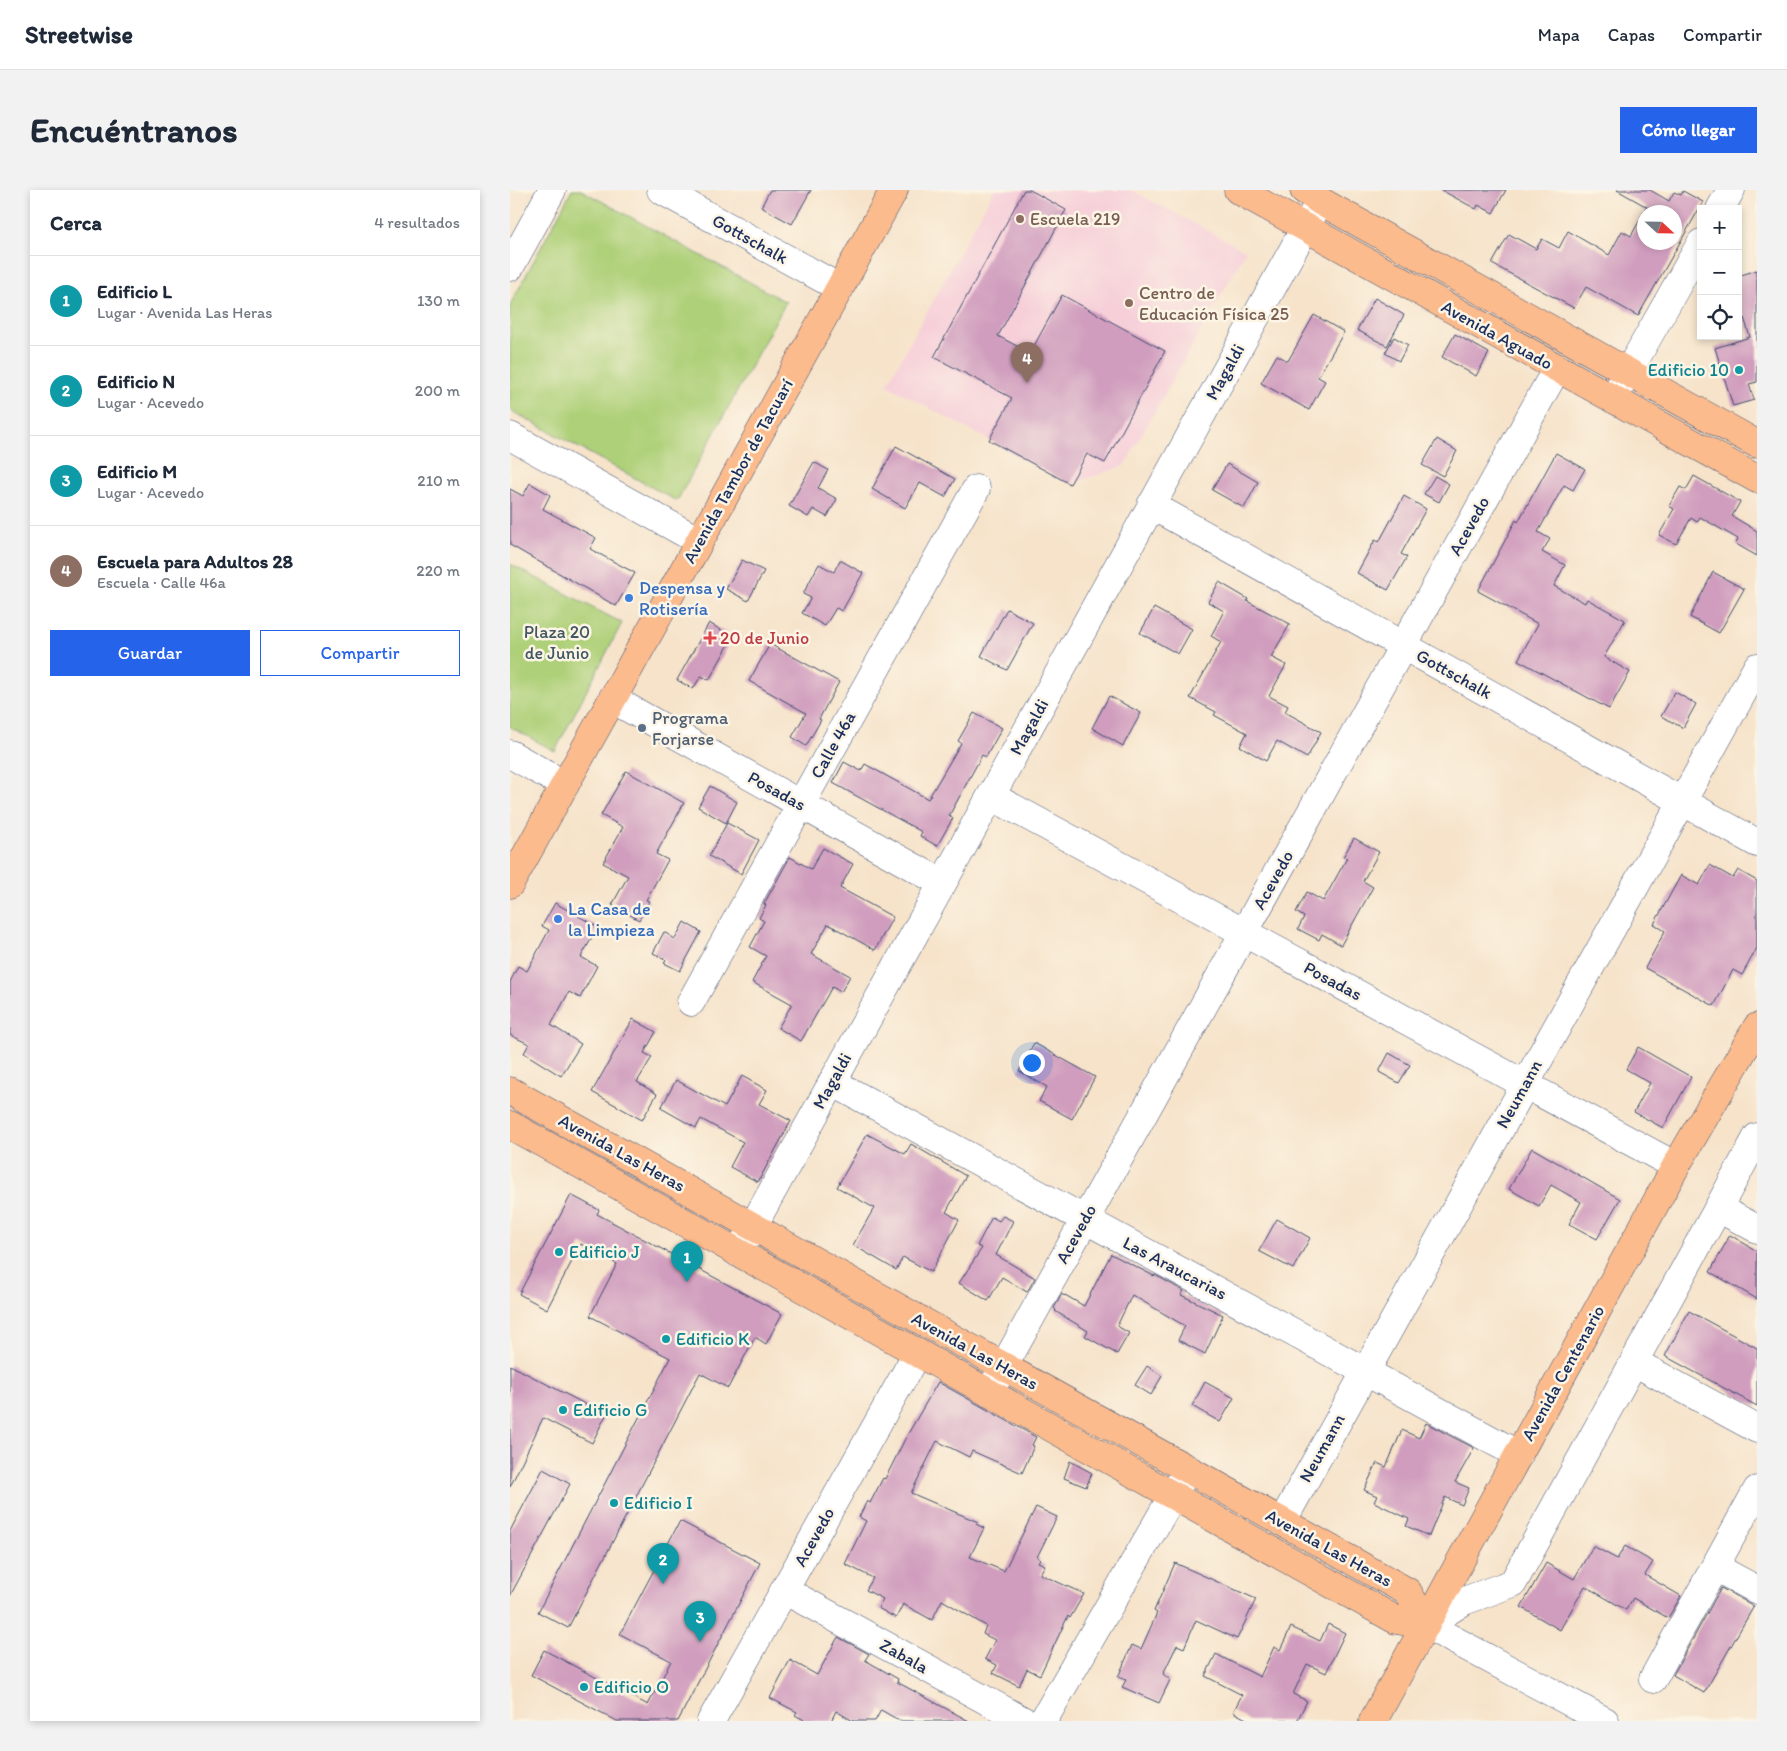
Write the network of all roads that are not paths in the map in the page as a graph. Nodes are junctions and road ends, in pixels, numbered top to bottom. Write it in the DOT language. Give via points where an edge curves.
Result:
graph roads {
  1 [pos="552,190"];
  2 [pos="661,190"];
  3 [pos="894,190"];
  4 [pos="1238,190"];
  5 [pos="1731,190"];
  6 [pos="1312,194"];
  7 [pos="1722,205"];
  8 [pos="1306,228"];
  9 [pos="1697,249"];
  10 [pos="510,267"];
  11 [pos="840,288"];
  12 [pos="1557,368"];
  13 [pos="1627,372"];
  14 [pos="1613,399"];
  15 [pos="510,436"];
  16 [pos="1757,444"];
  17 [pos="1757,479"];
  18 [pos="976,489"];
  19 [pos="1151,505"];
  20 [pos="699,542"];
  21 [pos="1403,646"];
  22 [pos="1757,667"];
  23 [pos="612,699"];
  24 [pos="510,754"];
  25 [pos="565,785"];
  26 [pos="990,796"];
  27 [pos="1682,801"];
  28 [pos="800,804"];
  29 [pos="1757,843"];
  30 [pos="942,883"];
  31 [pos="510,884"];
  32 [pos="1244,932"];
  33 [pos="690,1002"];
  34 [pos="1757,1027"];
  35 [pos="832,1082"];
  36 [pos="1524,1084"];
  37 [pos="510,1091"];
  38 [pos="510,1125"];
  39 [pos="1757,1137"];
  40 [pos="1676,1166"];
  41 [pos="1718,1208"];
  42 [pos="1084,1219"];
  43 [pos="752,1226"];
  44 [pos="1757,1229"];
  45 [pos="738,1252"];
  46 [pos="917,1353"];
  47 [pos="1634,1362"];
  48 [pos="1004,1367"];
  49 [pos="1365,1371"];
  50 [pos="989,1393"];
  51 [pos="1757,1429"];
  52 [pos="1519,1455"];
  53 [pos="1188,1469"];
  54 [pos="1757,1490"];
  55 [pos="1173,1494"];
  56 [pos="1282,1522"];
  57 [pos="1715,1567"];
  58 [pos="784,1590"];
  59 [pos="1757,1590"];
  60 [pos="1426,1625"];
  61 [pos="1653,1679"];
  62 [pos="711,1721"];
  63 [pos="1024,1721"];
  64 [pos="1043,1721"];
  65 [pos="1373,1721"];
  66 [pos="1605,1721"];
  1 -- 10 [label="street"];
  2 -- 11 [label="street, Gottschalk"];
  3 -- 11 [label="main road, Avenida Tambor de Tacuarí"];
  4 -- 8 [label="main road, Avenida Aguado"];
  5 -- 7 [label="street"];
  6 -- 8 [label="street, Magaldi"];
  6 -- 13 [label="main road, Avenida Aguado"];
  8 -- 12 [label="main road, Avenida Aguado"];
  8 -- 19 [label="street, Magaldi"];
  9 -- 13 [label="street"];
  11 -- 20 [label="main road, Avenida Tambor de Tacuarí"];
  12 -- 14 [label="main road, Avenida Aguado"];
  12 -- 21 [label="street, Acevedo"];
  13 -- 14 [label="street"];
  13 -- 16 [label="main road, Avenida Aguado"];
  14 -- 17 [label="main road, Avenida Aguado"];
  15 -- 20 [label="street"];
  18 -- 28 [label="street, Calle 46a"];
  19 -- 21 [label="street, Gottschalk"];
  19 -- 26 [label="street, Magaldi"];
  20 -- 23 [label="main road, Avenida Tambor de Tacuarí"];
  21 -- 27 [label="street, Gottschalk"];
  21 -- 32 [label="street, Acevedo"];
  22 -- 27 [label="street, Neumann"];
  23 -- 25 [label="main road, Avenida Tambor de Tacuarí"];
  23 -- 28 [label="street, Posadas"];
  24 -- 25 [label="street"];
  25 -- 31 [label="main road, Avenida Tambor de Tacuarí"];
  26 -- 30 [label="street, Magaldi"];
  26 -- 32 [label="street, Posadas"];
  27 -- 29 [label="street, Gottschalk"];
  27 -- 36 [label="street, Neumann"];
  28 -- 30 [label="street, Posadas"];
  28 -- 33 [label="street, Calle 46a"];
  30 -- 35 [label="street, Magaldi"];
  32 -- 36 [label="street, Posadas"];
  32 -- 42 [label="street, Acevedo"];
  34 -- 40 [label="main road, Avenida Centenario"];
  35 -- 42 [label="street, Las Araucarias"];
  35 -- 43 [label="street, Magaldi"];
  36 -- 40 [label="street, Posadas"];
  36 -- 49 [label="street, Neumann"];
  37 -- 43 [label="main road, Avenida Las Heras"];
  38 -- 45 [label="main road, Avenida Las Heras"];
  39 -- 41 [label="street"];
  40 -- 52 [label="main road, Avenida Centenario"];
  41 -- 44 [label="street"];
  41 -- 47 [label="street"];
  42 -- 48 [label="street, Acevedo"];
  42 -- 49 [label="street, Las Araucarias"];
  43 -- 45 [label="street, Magaldi"];
  43 -- 48 [label="main road, Avenida Las Heras"];
  45 -- 46 [label="main road, Avenida Las Heras"];
  46 -- 50 [label="main road, Avenida Las Heras"];
  46 -- 58 [label="street, Acevedo"];
  47 -- 51 [label="street"];
  47 -- 60 [label="street" via="1513,1583 1464,1601"];
  48 -- 50 [label="street, Acevedo"];
  48 -- 53 [label="main road, Avenida Las Heras"];
  49 -- 52 [label="street, Las Araucarias"];
  49 -- 56 [label="street, Neumann"];
  50 -- 55 [label="main road, Avenida Las Heras"];
  52 -- 60 [label="main road, Avenida Centenario"];
  53 -- 55 [label="street"];
  53 -- 56 [label="main road, Avenida Las Heras"];
  54 -- 57 [label="street"];
  55 -- 60 [label="main road, Avenida Las Heras" via="1396,1620"];
  55 -- 64 [label="street"];
  56 -- 60 [label="main road, Avenida Las Heras" via="1408,1592"];
  57 -- 59 [label="street"];
  57 -- 61 [label="street"];
  58 -- 62 [label="street, Acevedo"];
  58 -- 63 [label="street, Zabala"];
  60 -- 65 [label="main road, Avenida Centenario"];
  60 -- 66 [label="street, Avenida Las Heras"];
}
